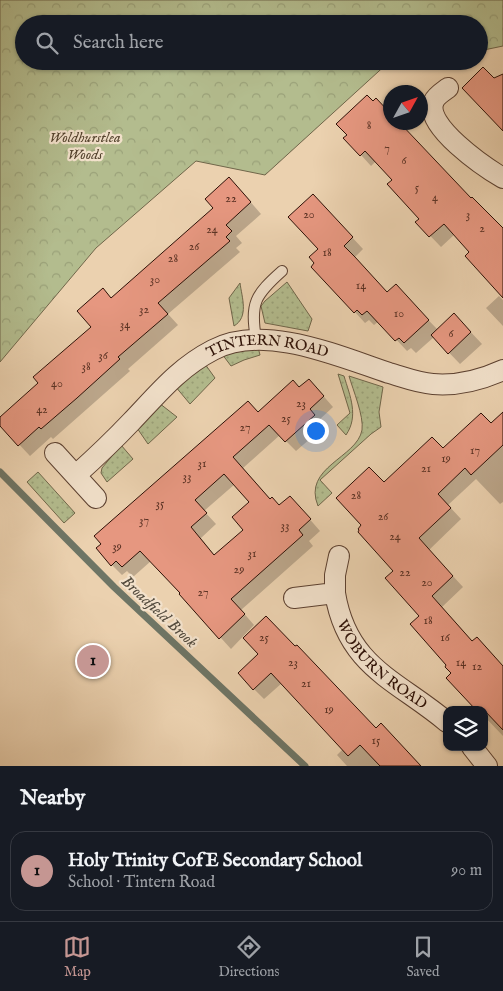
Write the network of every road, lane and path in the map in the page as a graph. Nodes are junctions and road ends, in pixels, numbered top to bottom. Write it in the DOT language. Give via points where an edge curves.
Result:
graph roads {
  1 [pos="448,88"];
  2 [pos="503,178"];
  3 [pos="282,271"];
  4 [pos="256,339"];
  5 [pos="503,370"];
  6 [pos="55,453"];
  7 [pos="76,475"];
  8 [pos="96,498"];
  9 [pos="339,556"];
  10 [pos="335,593"];
  11 [pos="294,598"];
  12 [pos="443,719"];
  13 [pos="475,751"];
  14 [pos="487,766"];
  1 -- 2 [label="street" via="434,100 432,107 436,119 468,155"];
  3 -- 4 [label="lane" via="257,298 253,321"];
  4 -- 5 [label="street, TINTERN ROAD" via="282,341 432,384 460,383"];
  4 -- 7 [label="street, TINTERN ROAD" via="235,341 214,349 173,377"];
  6 -- 7 [label="street"];
  7 -- 8 [label="street"];
  9 -- 10 [label="street, WOBURN ROAD"];
  10 -- 11 [label="street"];
  10 -- 12 [label="street, WOBURN ROAD" via="338,612 354,646 390,682"];
  13 -- 14 [label="street"];
}
